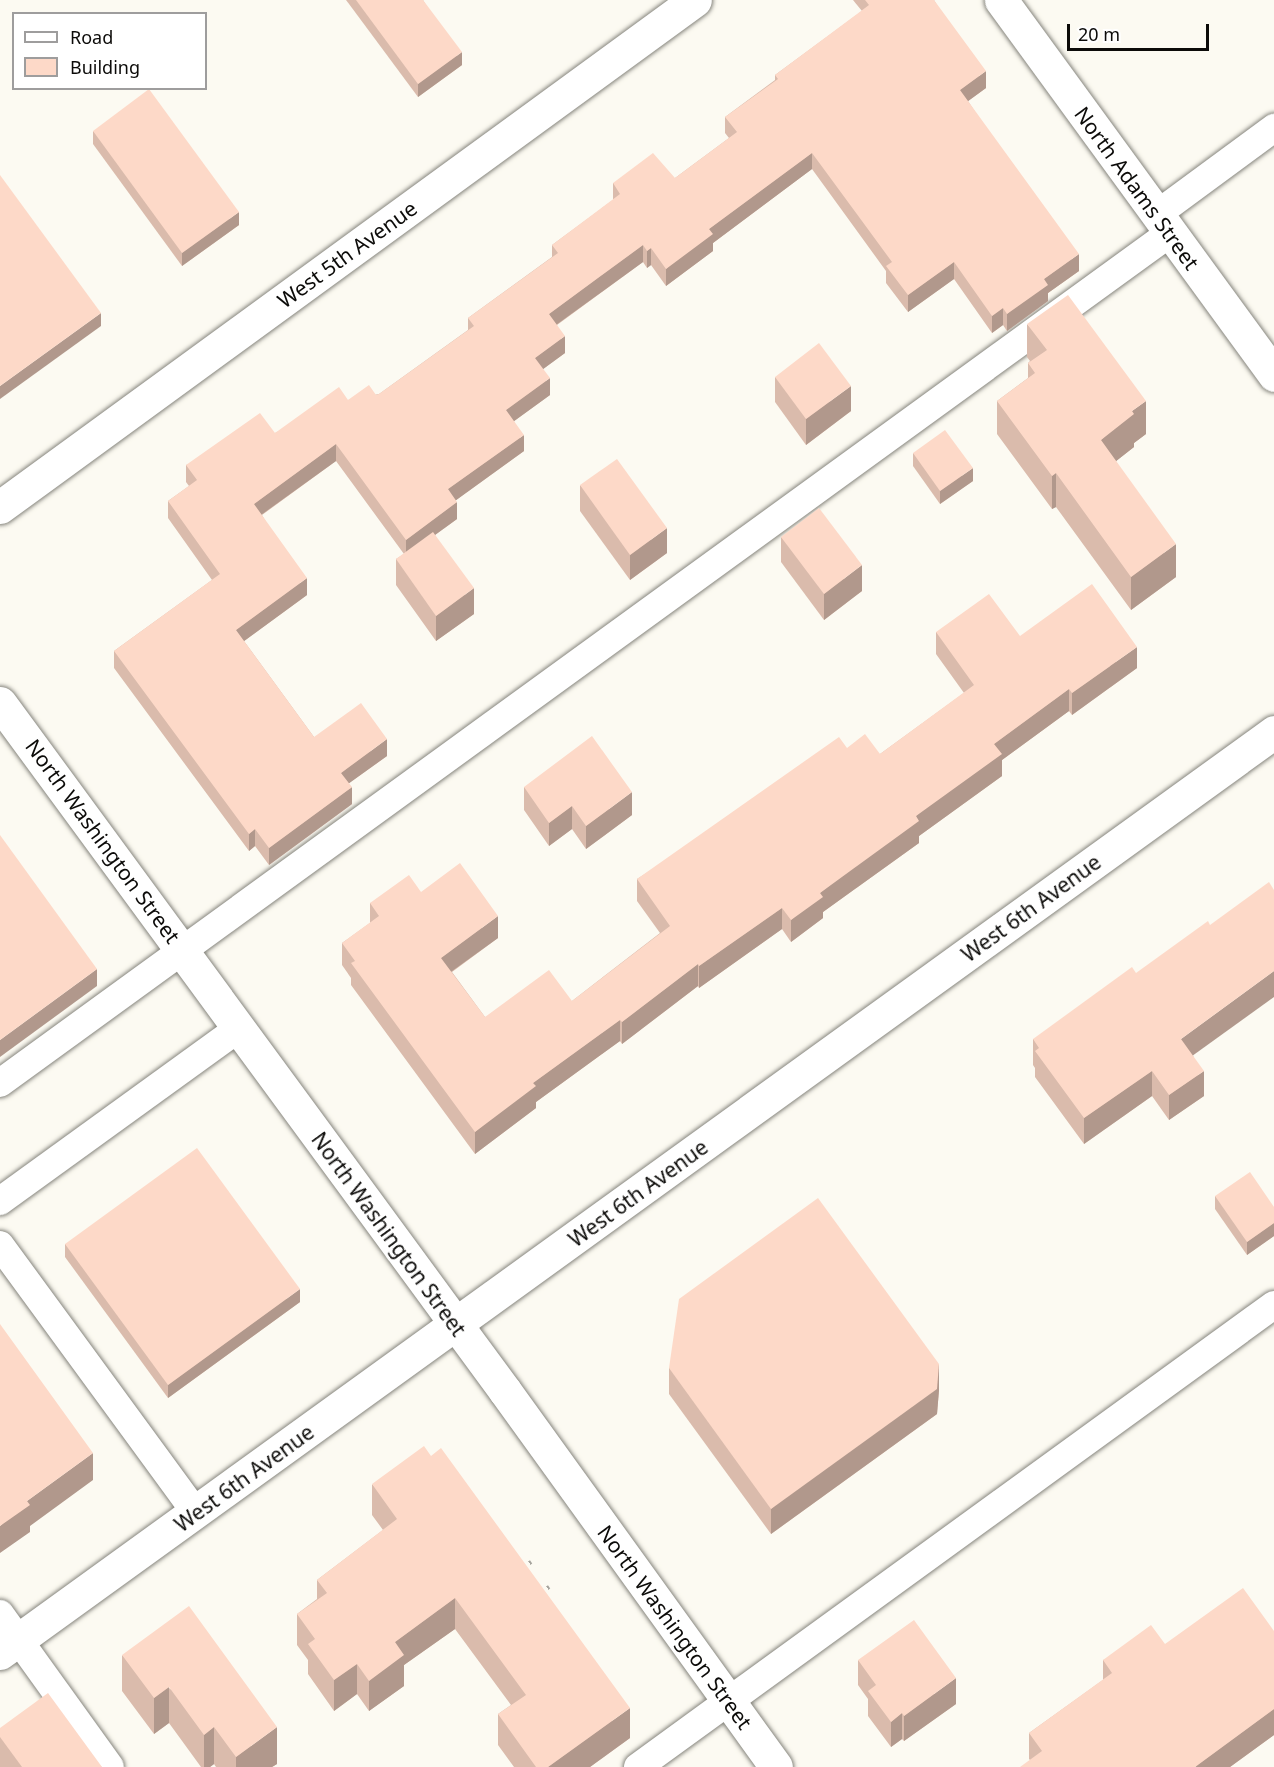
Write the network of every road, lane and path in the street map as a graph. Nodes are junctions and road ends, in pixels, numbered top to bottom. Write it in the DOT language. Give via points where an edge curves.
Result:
graph roads {
  1 [pos="695,0"];
  2 [pos="1001,0"];
  3 [pos="1274,128"];
  4 [pos="1163,224"];
  5 [pos="1274,375"];
  6 [pos="0,507"];
  7 [pos="0,702"];
  8 [pos="1274,732"];
  9 [pos="184,951"];
  10 [pos="239,1028"];
  11 [pos="0,1083"];
  12 [pos="0,1201"];
  13 [pos="0,1245"];
  14 [pos="1274,1305"];
  15 [pos="456,1326"];
  16 [pos="196,1513"];
  17 [pos="531,1562"];
  18 [pos="521,1569"];
  19 [pos="549,1587"];
  20 [pos="530,1600"];
  21 [pos="6,1636"];
  22 [pos="729,1701"];
  23 [pos="110,1767"];
  24 [pos="638,1767"];
  25 [pos="776,1767"];
  1 -- 6 [label="street, West 5th Avenue"];
  2 -- 4 [label="street, North Adams Street"];
  3 -- 4 [label="lane"];
  4 -- 5 [label="street, North Adams Street"];
  4 -- 9 [label="lane"];
  7 -- 9 [label="street, North Washington Street"];
  8 -- 15 [label="street, West 6th Avenue"];
  9 -- 10 [label="street, North Washington Street"];
  9 -- 11 [label="lane"];
  10 -- 12 [label="lane"];
  10 -- 15 [label="street, North Washington Street"];
  13 -- 16 [label="lane"];
  14 -- 22 [label="lane"];
  15 -- 16 [label="street, West 6th Avenue"];
  15 -- 22 [label="street, North Washington Street"];
  16 -- 21 [label="street, West 6th Avenue"];
  17 -- 18 [label="path"];
  19 -- 20 [label="path"];
  21 -- 23 [label="lane"];
  22 -- 24 [label="lane"];
  22 -- 25 [label="street, North Washington Street"];
}
